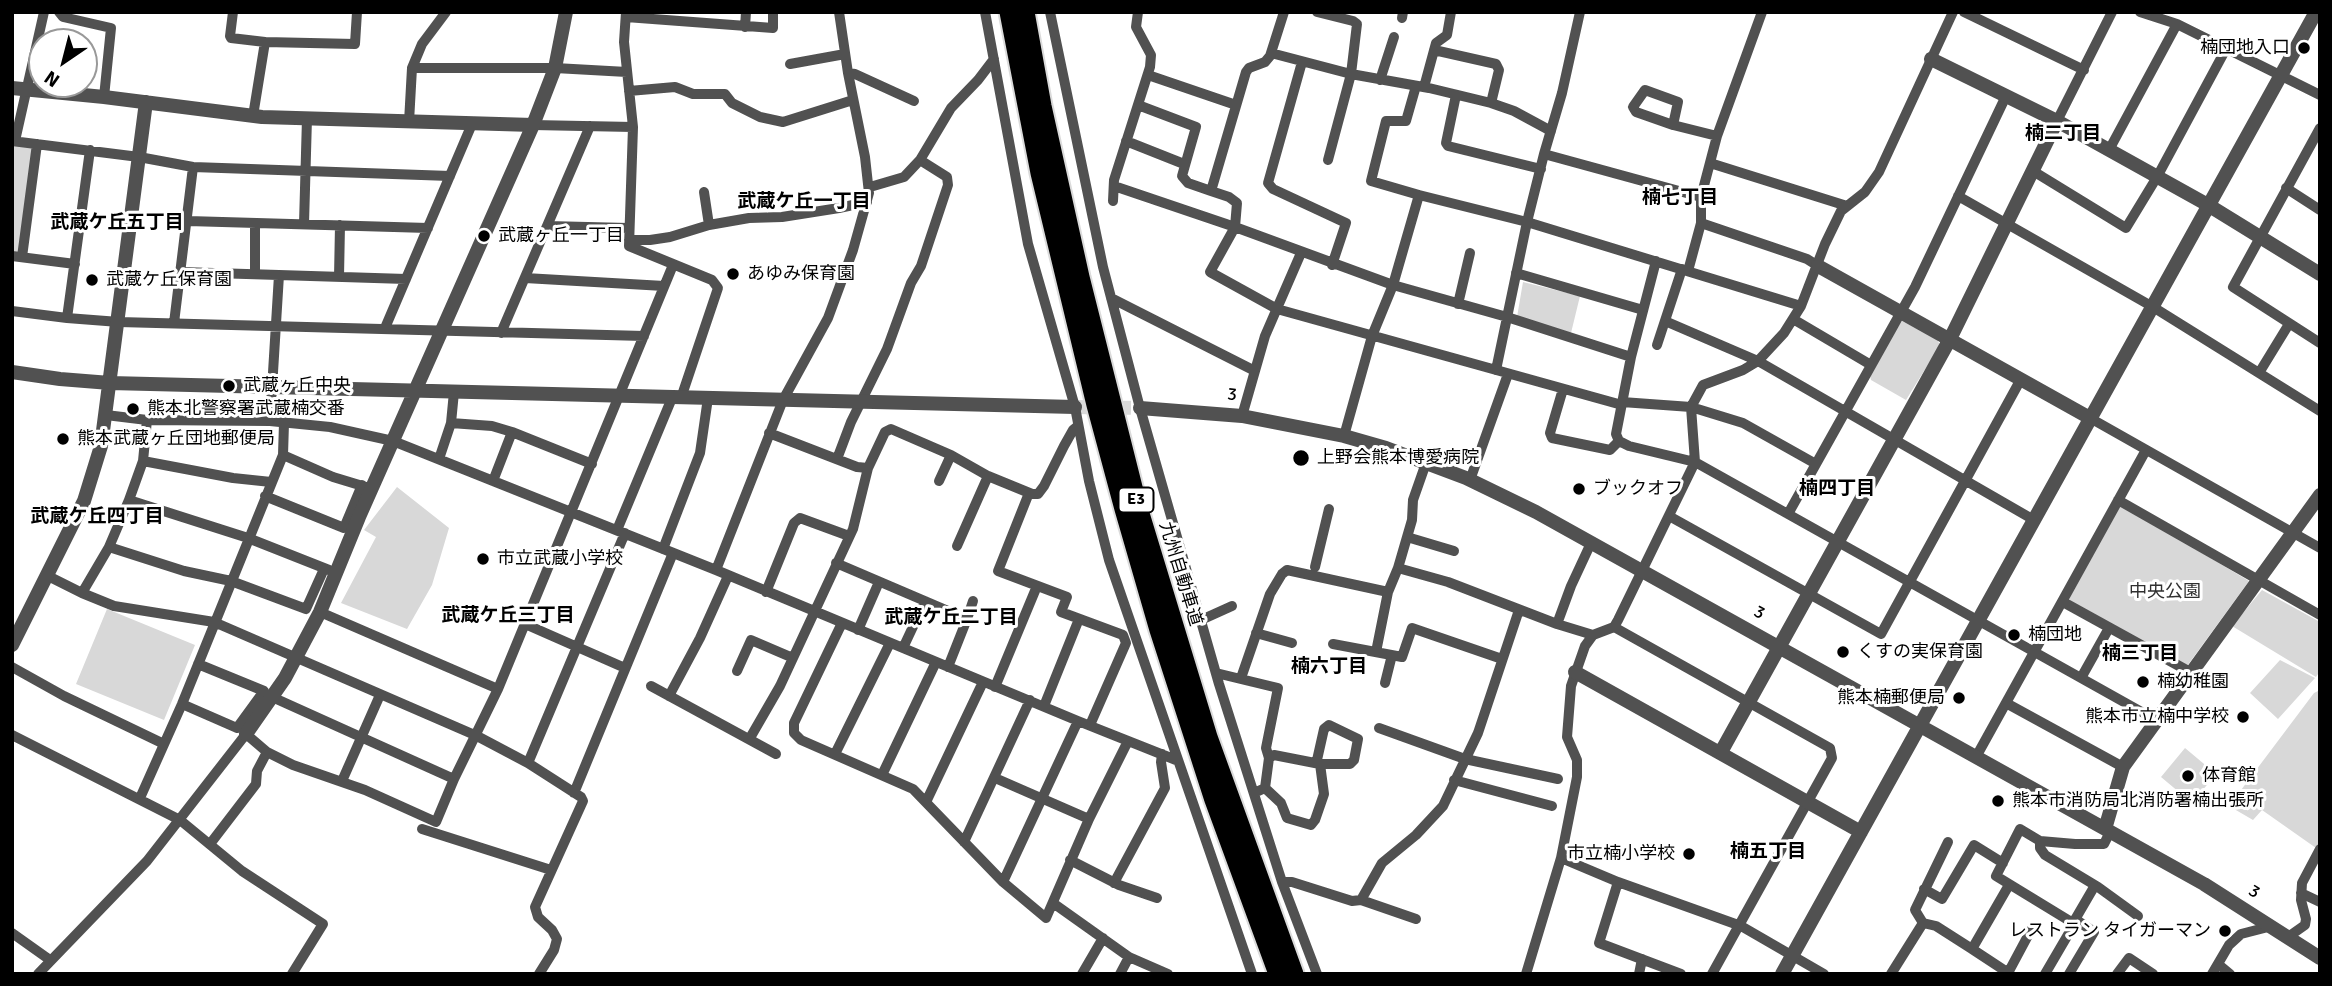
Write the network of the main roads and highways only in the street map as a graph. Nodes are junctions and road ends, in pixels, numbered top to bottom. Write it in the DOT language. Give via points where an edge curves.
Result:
graph roads {
  1 [pos="1009,12"];
  2 [pos="1025,12"];
  3 [pos="1278,974"];
  4 [pos="1294,974"];
  1 -- 3 [label="highway, 九州自動車道 / E3" via="1043,186 1124,509 1214,800"];
  2 -- 4 [label="highway, 九州自動車道 / E3" via="1080,277 1138,507 1208,737"];
}
